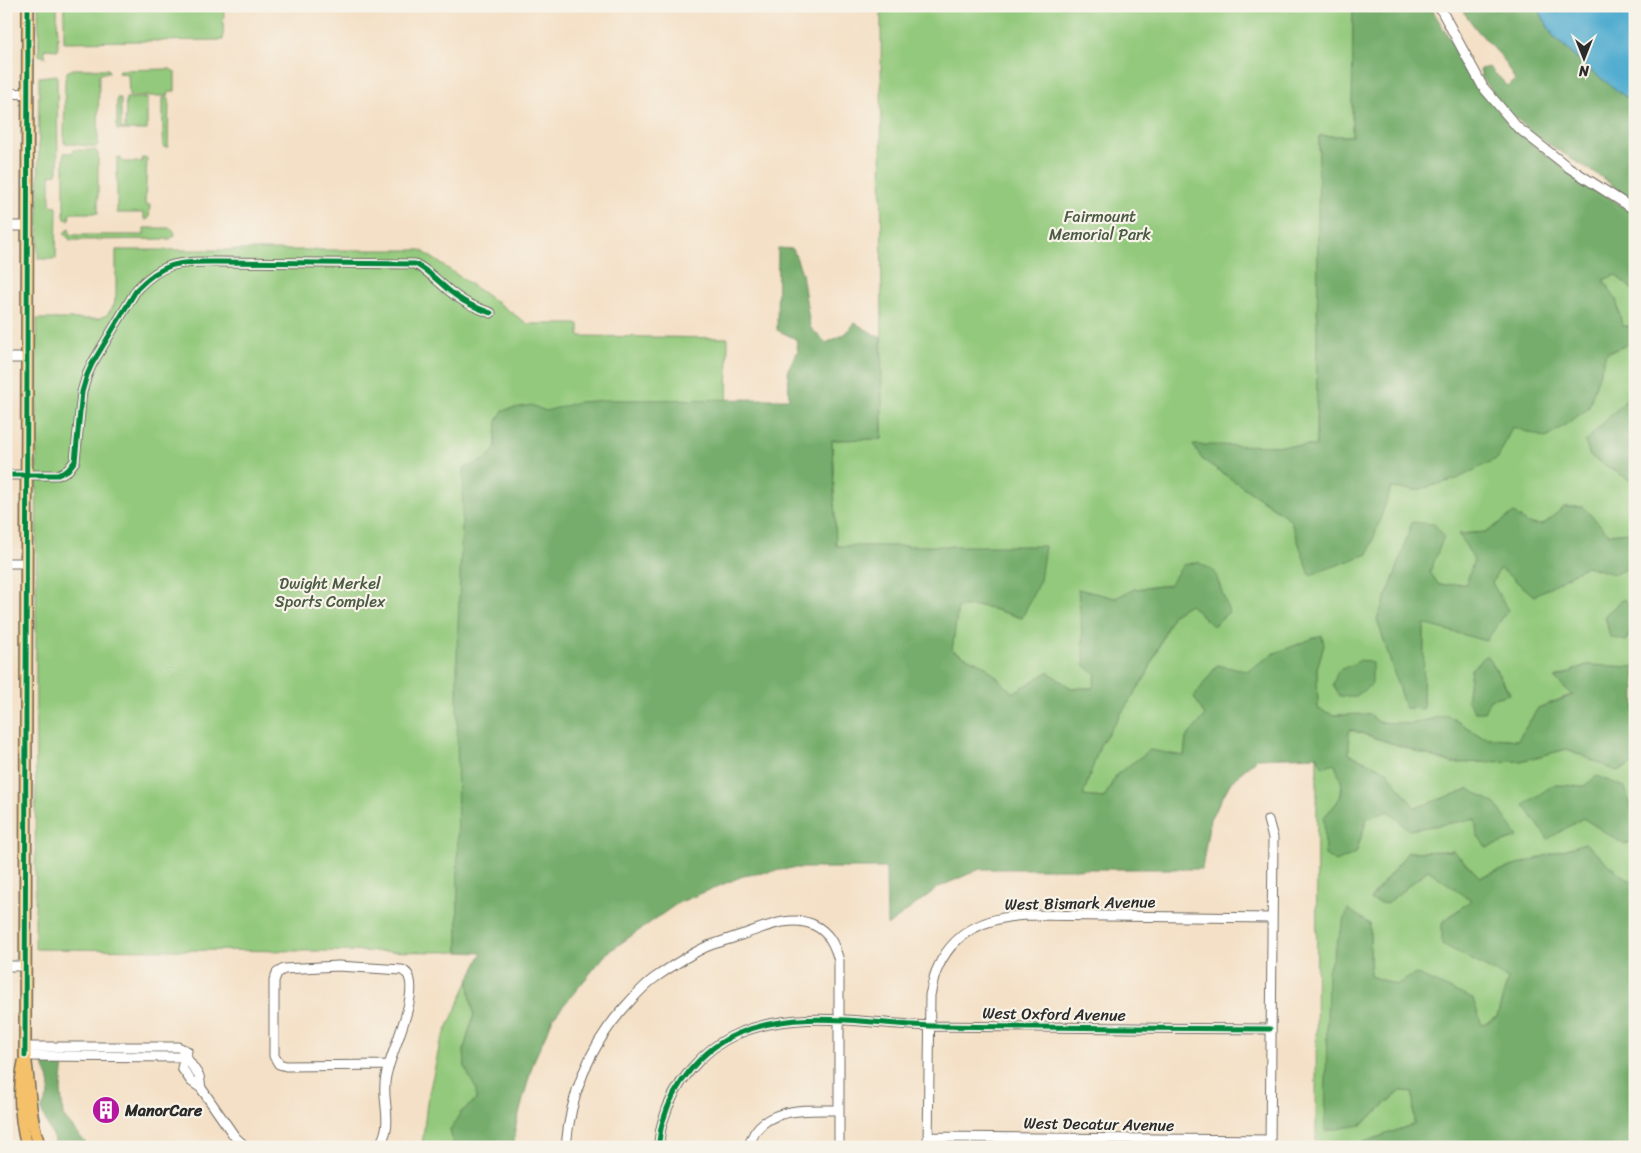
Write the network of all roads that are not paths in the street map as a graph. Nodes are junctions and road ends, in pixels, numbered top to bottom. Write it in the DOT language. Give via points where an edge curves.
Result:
graph roads {
  1 [pos="28,6"];
  2 [pos="1439,6"];
  3 [pos="6,93"];
  4 [pos="28,94"];
  5 [pos="1635,210"];
  6 [pos="6,226"];
  7 [pos="27,226"];
  8 [pos="491,313"];
  9 [pos="6,358"];
  10 [pos="27,358"];
  11 [pos="6,476"];
  12 [pos="27,476"];
  13 [pos="6,563"];
  14 [pos="26,563"];
  15 [pos="1268,820"];
  16 [pos="1271,918"];
  17 [pos="6,966"];
  18 [pos="26,966"];
  19 [pos="838,1020"];
  20 [pos="929,1026"];
  21 [pos="1270,1029"];
  22 [pos="25,1051"];
  23 [pos="388,1065"];
  24 [pos="838,1110"];
  25 [pos="31,1112"];
  26 [pos="928,1137"];
  27 [pos="1270,1143"];
  28 [pos="28,1147"];
  29 [pos="40,1147"];
  30 [pos="246,1147"];
  31 [pos="378,1147"];
  32 [pos="566,1147"];
  33 [pos="658,1147"];
  34 [pos="749,1147"];
  35 [pos="839,1147"];
  36 [pos="928,1147"];
  1 -- 4 [label="main road"];
  2 -- 5 [label="street" via="1482,87 1517,128 1568,167"];
  3 -- 4 [label="street"];
  4 -- 7 [label="main road"];
  6 -- 7 [label="street"];
  7 -- 10 [label="main road"];
  8 -- 12 [label="street" via="467,304 415,264 217,262 166,267 138,289 92,364 82,392 75,461 58,475"];
  9 -- 10 [label="street"];
  10 -- 12 [label="main road"];
  11 -- 12 [label="street"];
  12 -- 14 [label="main road"];
  13 -- 14 [label="street"];
  14 -- 18 [label="main road"];
  15 -- 16 [label="street" via="1273,838"];
  16 -- 20 [label="street, West Bismark Avenue" via="1004,916 963,934 948,950 936,972 930,995"];
  16 -- 21 [label="street"];
  17 -- 18 [label="street"];
  18 -- 22 [label="main road"];
  19 -- 20 [label="street, West Oxford Avenue"];
  19 -- 24 [label="street"];
  19 -- 32 [label="street" via="839,961 836,948 829,935 814,925 794,921 779,923 708,946 654,978 608,1027 592,1053 572,1102"];
  19 -- 33 [label="street, West Oxford Avenue" via="789,1020 761,1025 734,1035 710,1051 686,1074 671,1100"];
  20 -- 21 [label="street, West Oxford Avenue"];
  20 -- 26 [label="street, West Bismark Avenue"];
  21 -- 27 [label="street"];
  22 -- 25 [label="main road"];
  22 -- 28 [label="main road" via="20,1078 20,1116"];
  22 -- 30 [label="street" via="187,1054 182,1068"];
  23 -- 23 [label="street" via="410,1002 408,974 402,970 338,966 284,969 277,973 274,981 274,1056 279,1064"];
  23 -- 31 [label="street" via="384,1080 387,1127"];
  24 -- 34 [label="street" via="781,1113 761,1125"];
  24 -- 35 [label="street"];
  25 -- 28 [label="main road"];
  25 -- 29 [label="main road"];
  26 -- 27 [label="street, West Decatur Avenue"];
  26 -- 36 [label="street, West Bismark Avenue"];
}
